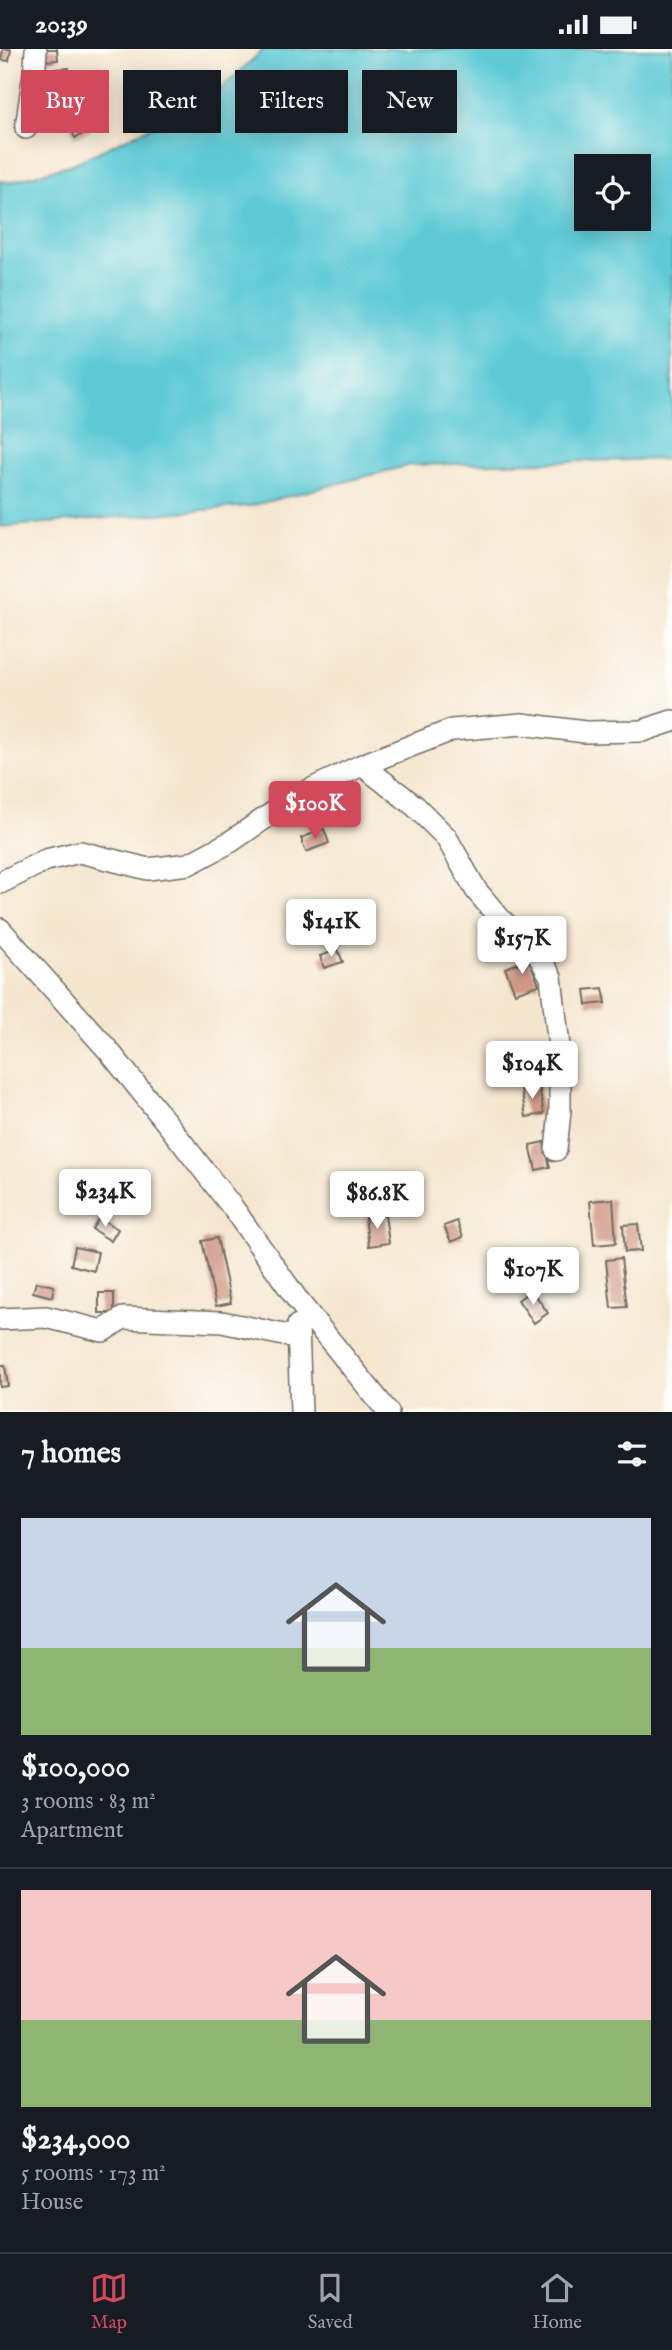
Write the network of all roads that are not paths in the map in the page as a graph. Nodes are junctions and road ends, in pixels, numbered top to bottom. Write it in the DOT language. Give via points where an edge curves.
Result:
graph roads {
  1 [pos="36,49"];
  2 [pos="34,70"];
  3 [pos="672,722"];
  4 [pos="362,765"];
  5 [pos="0,883"];
  6 [pos="0,929"];
  7 [pos="556,1150"];
  8 [pos="299,1302"];
  9 [pos="0,1319"];
  10 [pos="298,1338"];
  11 [pos="301,1412"];
  12 [pos="388,1412"];
  1 -- 2 [label="street"];
  3 -- 4 [label="street" via="642,731 585,732 522,725 452,730"];
  4 -- 5 [label="street" via="299,795 189,864 148,869 80,852 46,860"];
  4 -- 7 [label="street" via="446,837 476,890 501,920 534,948 551,977 560,1055"];
  6 -- 8 [label="street" via="108,1050 233,1208"];
  8 -- 10 [label="street"];
  8 -- 12 [label="street"];
  9 -- 10 [label="street" via="46,1317 103,1331 123,1318 222,1322"];
  10 -- 11 [label="street"];
}
